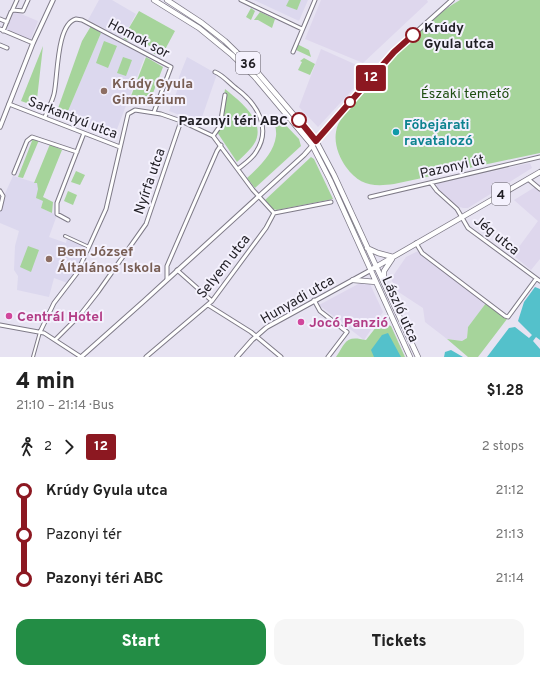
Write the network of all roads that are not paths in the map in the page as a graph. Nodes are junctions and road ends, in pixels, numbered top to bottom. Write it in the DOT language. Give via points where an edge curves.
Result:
graph roads {
  1 [pos="17,0"];
  2 [pos="28,0"];
  3 [pos="53,0"];
  4 [pos="154,0"];
  5 [pos="167,0"];
  6 [pos="241,0"];
  7 [pos="315,0"];
  8 [pos="449,1"];
  9 [pos="11,12"];
  10 [pos="0,19"];
  11 [pos="7,22"];
  12 [pos="302,29"];
  13 [pos="2,30"];
  14 [pos="33,43"];
  15 [pos="0,45"];
  16 [pos="7,48"];
  17 [pos="293,52"];
  18 [pos="215,72"];
  19 [pos="225,94"];
  20 [pos="9,104"];
  21 [pos="154,112"];
  22 [pos="45,117"];
  23 [pos="181,121"];
  24 [pos="0,126"];
  25 [pos="84,134"];
  26 [pos="213,136"];
  27 [pos="316,141"];
  28 [pos="221,145"];
  29 [pos="312,146"];
  30 [pos="120,147"];
  31 [pos="76,152"];
  32 [pos="540,157"];
  33 [pos="238,169"];
  34 [pos="14,173"];
  35 [pos="538,173"];
  36 [pos="528,179"];
  37 [pos="431,183"];
  38 [pos="540,189"];
  39 [pos="0,191"];
  40 [pos="259,196"];
  41 [pos="370,197"];
  42 [pos="331,202"];
  43 [pos="0,209"];
  44 [pos="274,214"];
  45 [pos="461,217"];
  46 [pos="68,220"];
  47 [pos="65,236"];
  48 [pos="416,243"];
  49 [pos="90,247"];
  50 [pos="367,248"];
  51 [pos="393,257"];
  52 [pos="376,267"];
  53 [pos="177,270"];
  54 [pos="371,270"];
  55 [pos="167,279"];
  56 [pos="536,279"];
  57 [pos="353,280"];
  58 [pos="540,281"];
  59 [pos="376,282"];
  60 [pos="384,284"];
  61 [pos="314,300"];
  62 [pos="212,301"];
  63 [pos="208,305"];
  64 [pos="0,325"];
  65 [pos="40,332"];
  66 [pos="256,337"];
  67 [pos="56,339"];
  68 [pos="239,356"];
  69 [pos="33,357"];
  70 [pos="81,357"];
  71 [pos="146,357"];
  72 [pos="281,357"];
  73 [pos="328,357"];
  74 [pos="410,357"];
  75 [pos="418,357"];
  1 -- 9 [label="street"];
  2 -- 9 [label="street" via="23,11"];
  3 -- 14 [label="street"];
  4 -- 29 [label="main road, 36" via="197,26 222,46 254,76"];
  5 -- 27 [label="main road, 36" via="226,41 258,73"];
  6 -- 12 [label="street"];
  7 -- 12 [label="street"];
  8 -- 27 [label="street" via="394,52"];
  9 -- 11 [label="street"];
  10 -- 11 [label="street"];
  11 -- 13 [label="street"];
  12 -- 17 [label="street"];
  13 -- 14 [label="street"];
  14 -- 20 [label="street"];
  15 -- 16 [label="street"];
  18 -- 33 [label="street" via="251,101 262,119 262,143 256,154"];
  19 -- 26 [label="street" via="220,126"];
  20 -- 22 [label="street, Sarkantyú utca"];
  20 -- 24 [label="street"];
  21 -- 22 [label="street, Homok sor" via="170,67 76,19 71,22 60,45 54,92"];
  21 -- 23 [label="street, Sarkantyú utca"];
  21 -- 30 [label="street, Sarkantyú utca" via="135,110 128,114"];
  22 -- 25 [label="street, Sarkantyú utca"];
  23 -- 26 [label="street, Sarkantyú utca"];
  23 -- 67 [label="street, Nyírfa utca" via="146,224 98,292"];
  25 -- 30 [label="street, Sarkantyú utca"];
  25 -- 31 [label="street"];
  26 -- 28 [label="street, Sarkantyú utca"];
  27 -- 29 [label="street"];
  27 -- 50 [label="main road, 36"];
  28 -- 33 [label="street, Sarkantyú utca"];
  28 -- 55 [label="street" via="167,266"];
  29 -- 40 [label="street"];
  29 -- 54 [label="main road, 36"];
  30 -- 49 [label="street" via="106,209"];
  31 -- 34 [label="street" via="32,137 27,141"];
  31 -- 46 [label="street" via="56,210 60,216"];
  32 -- 37 [label="street, Pazonyi út"];
  33 -- 40 [label="street, Sarkantyú utca"];
  35 -- 36 [label="main road, 4"];
  36 -- 38 [label="street"];
  36 -- 45 [label="main road, 4"];
  37 -- 41 [label="street, Pazonyi út"];
  37 -- 45 [label="street, Jég utca" via="457,209"];
  39 -- 43 [label="street" via="3,196"];
  40 -- 44 [label="street"];
  40 -- 53 [label="street"];
  42 -- 44 [label="street"];
  44 -- 62 [label="street, Selyem utca"];
  45 -- 48 [label="main road, 4"];
  45 -- 56 [label="street, Jég utca" via="475,234"];
  47 -- 49 [label="street"];
  48 -- 51 [label="main road, 4"];
  48 -- 56 [label="street" via="422,253 508,317"];
  49 -- 65 [label="street" via="77,273 54,303"];
  50 -- 51 [label="main road"];
  50 -- 52 [label="main road, 36"];
  51 -- 52 [label="main road, 4"];
  51 -- 60 [label="main road, 4" via="384,271"];
  52 -- 54 [label="main road, 4"];
  52 -- 60 [label="main road, László utca"];
  53 -- 55 [label="street"];
  53 -- 62 [label="street"];
  54 -- 57 [label="street, Hunyadi utca"];
  54 -- 59 [label="main road, László utca"];
  55 -- 70 [label="street"];
  56 -- 58 [label="street, Jég utca"];
  57 -- 59 [label="main road"];
  57 -- 61 [label="street, Hunyadi utca"];
  59 -- 74 [label="main road, László utca"];
  60 -- 75 [label="main road, László utca"];
  61 -- 66 [label="street, Hunyadi utca" via="267,327"];
  61 -- 73 [label="street" via="320,311 347,332"];
  62 -- 63 [label="street, Selyem utca"];
  63 -- 66 [label="street"];
  63 -- 71 [label="street, Selyem utca"];
  64 -- 65 [label="street"];
  65 -- 67 [label="street"];
  65 -- 69 [label="street"];
  66 -- 68 [label="street, Hunyadi utca"];
  66 -- 72 [label="street"];
  67 -- 70 [label="street"];
}
